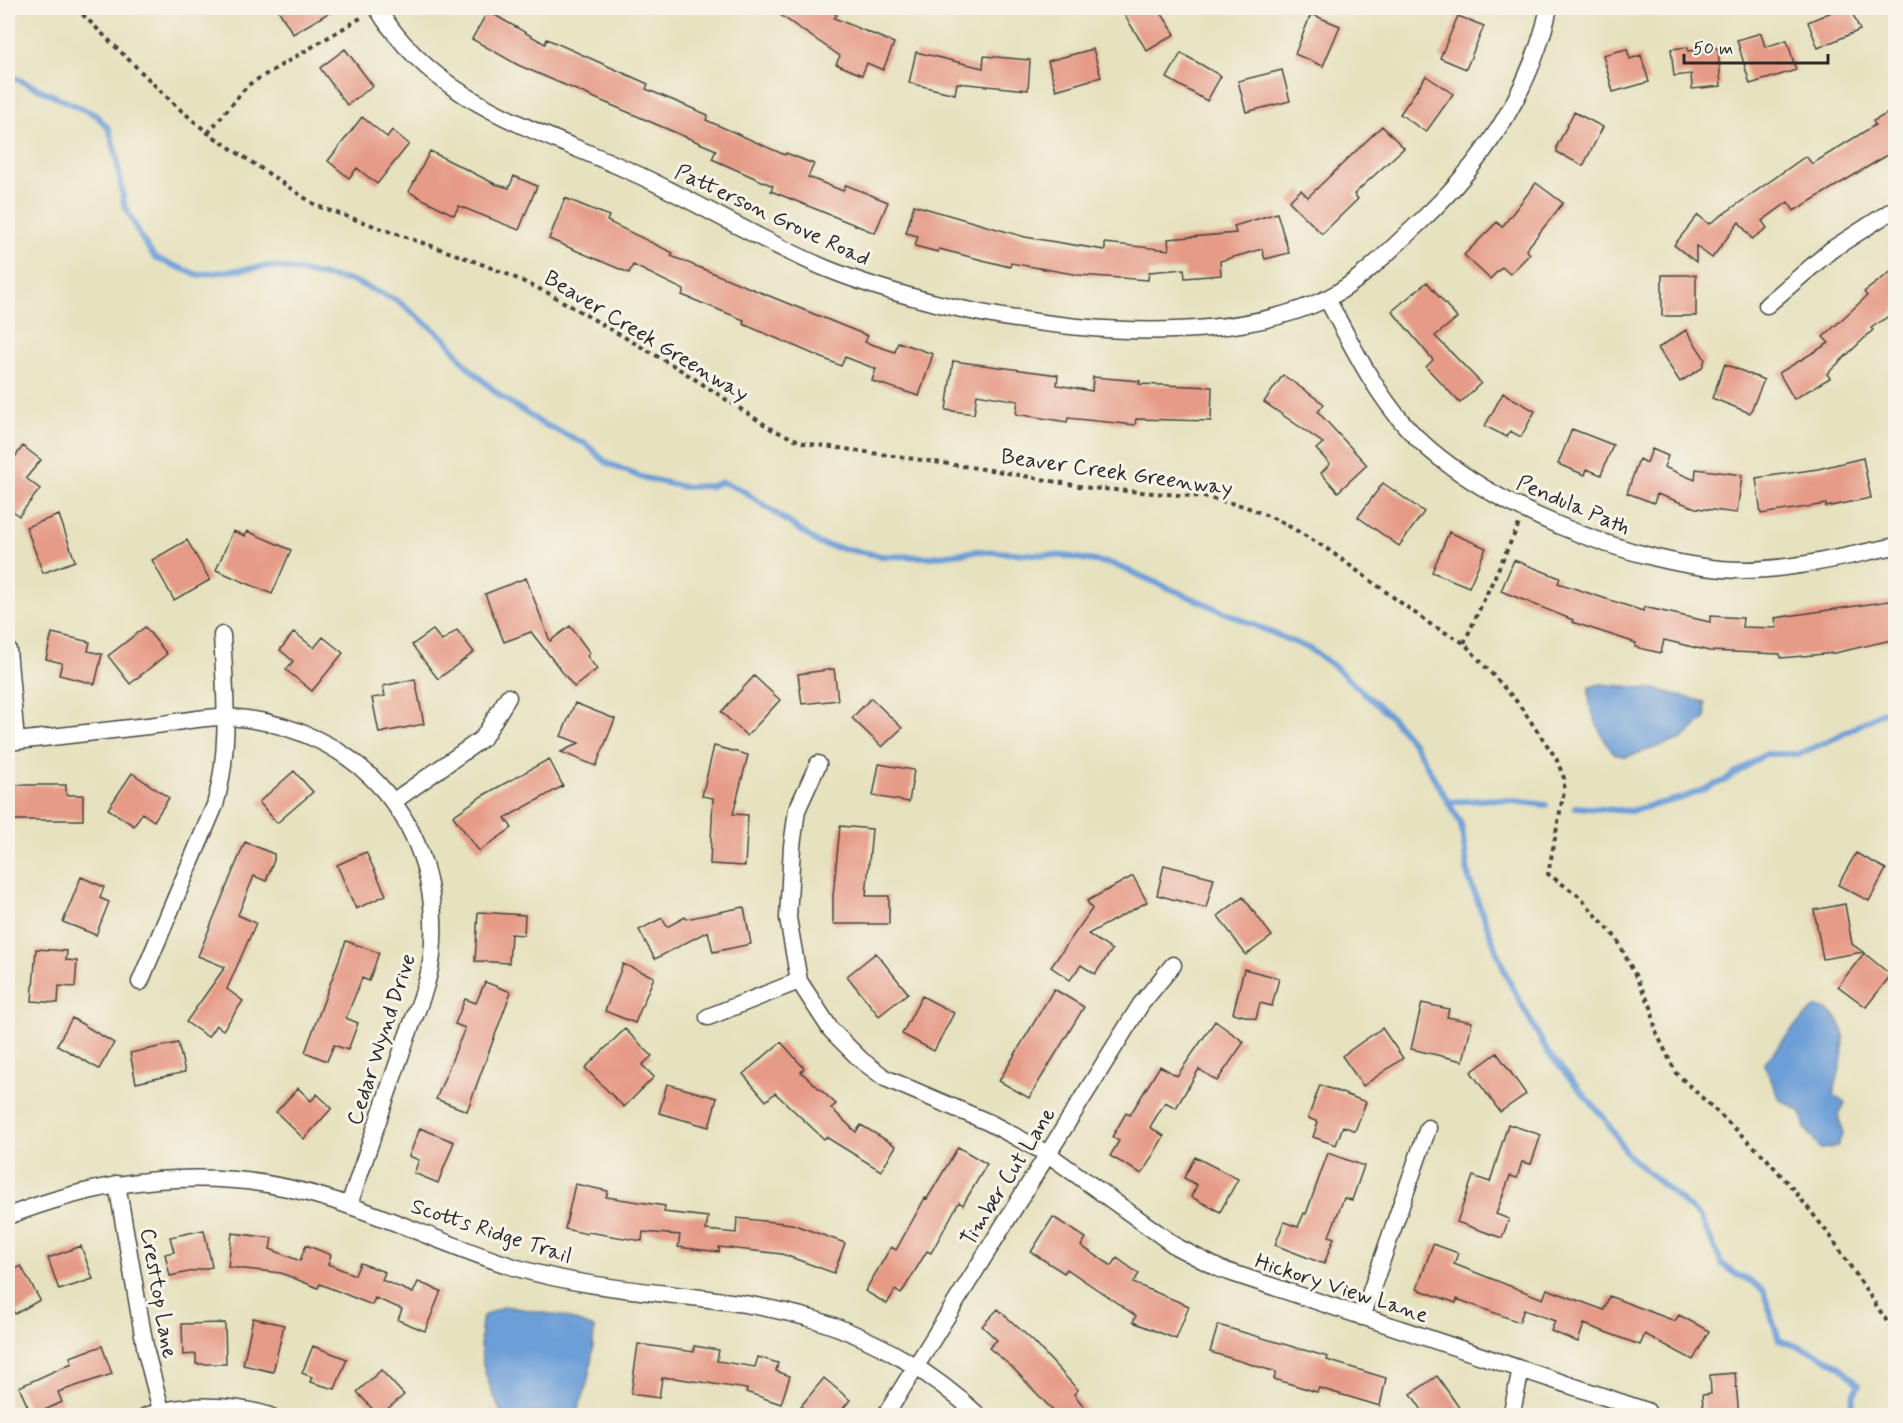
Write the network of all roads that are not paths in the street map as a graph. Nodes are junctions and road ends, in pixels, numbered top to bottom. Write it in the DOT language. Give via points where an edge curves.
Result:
graph roads {
  1 [pos="1549,8"];
  2 [pos="372,11"];
  3 [pos="1896,208"];
  4 [pos="1327,299"];
  5 [pos="1767,305"];
  6 [pos="1896,546"];
  7 [pos="222,635"];
  8 [pos="8,650"];
  9 [pos="508,697"];
  10 [pos="226,717"];
  11 [pos="12,742"];
  12 [pos="818,764"];
  13 [pos="394,801"];
  14 [pos="1173,965"];
  15 [pos="799,981"];
  16 [pos="140,982"];
  17 [pos="708,1017"];
  18 [pos="1428,1128"];
  19 [pos="1048,1154"];
  20 [pos="117,1184"];
  21 [pos="349,1205"];
  22 [pos="8,1216"];
  23 [pos="1362,1317"];
  24 [pos="915,1366"];
  25 [pos="1521,1370"];
  26 [pos="1647,1411"];
  27 [pos="153,1413"];
  28 [pos="270,1416"];
  29 [pos="885,1416"];
  30 [pos="979,1416"];
  31 [pos="1511,1416"];
  1 -- 4 [label="street, Patterson Grove Road" via="1525,83 1500,129 1467,174 1397,244"];
  2 -- 4 [label="street, Patterson Grove Road" via="434,76 467,99 611,162 825,268 913,298 1031,322 1148,329 1238,324"];
  3 -- 5 [label="street" via="1831,250"];
  4 -- 6 [label="street, Pendula Path" via="1371,380 1405,425 1461,473 1526,509 1612,546 1654,560 1703,568 1784,567"];
  7 -- 10 [label="street"];
  8 -- 11 [label="street"];
  9 -- 13 [label="street" via="483,738"];
  10 -- 11 [label="street, Cedar Wynd Drive"];
  10 -- 13 [label="street, Cedar Wynd Drive" via="301,731 330,745 355,762"];
  10 -- 16 [label="street" via="225,762 215,805"];
  12 -- 15 [label="street" via="798,810 792,846 788,918"];
  13 -- 21 [label="street, Cedar Wynd Drive" via="424,863 431,892 432,958"];
  14 -- 19 [label="street, Timber Cut Lane" via="1141,1004"];
  15 -- 17 [label="street"];
  15 -- 19 [label="street, Hickory View Lane" via="831,1030 885,1078 990,1123"];
  18 -- 23 [label="street"];
  19 -- 23 [label="street, Hickory View Lane" via="1177,1247 1220,1269"];
  19 -- 24 [label="street, Timber Cut Lane"];
  20 -- 21 [label="street, Scotts Ridge Trail" via="232,1180 302,1191"];
  20 -- 22 [label="street, Scotts Ridge Trail" via="68,1194"];
  20 -- 27 [label="street, Cresttop Lane"];
  21 -- 24 [label="street, Scotts Ridge Trail" via="517,1268 566,1280 750,1306 814,1320 863,1338"];
  23 -- 25 [label="street, Hickory View Lane"];
  24 -- 29 [label="street, Timber Cut Lane"];
  24 -- 30 [label="street, Scotts Ridge Trail"];
  25 -- 26 [label="street, Hickory View Lane"];
  25 -- 31 [label="street"];
  27 -- 28 [label="street" via="230,1408"];
}
